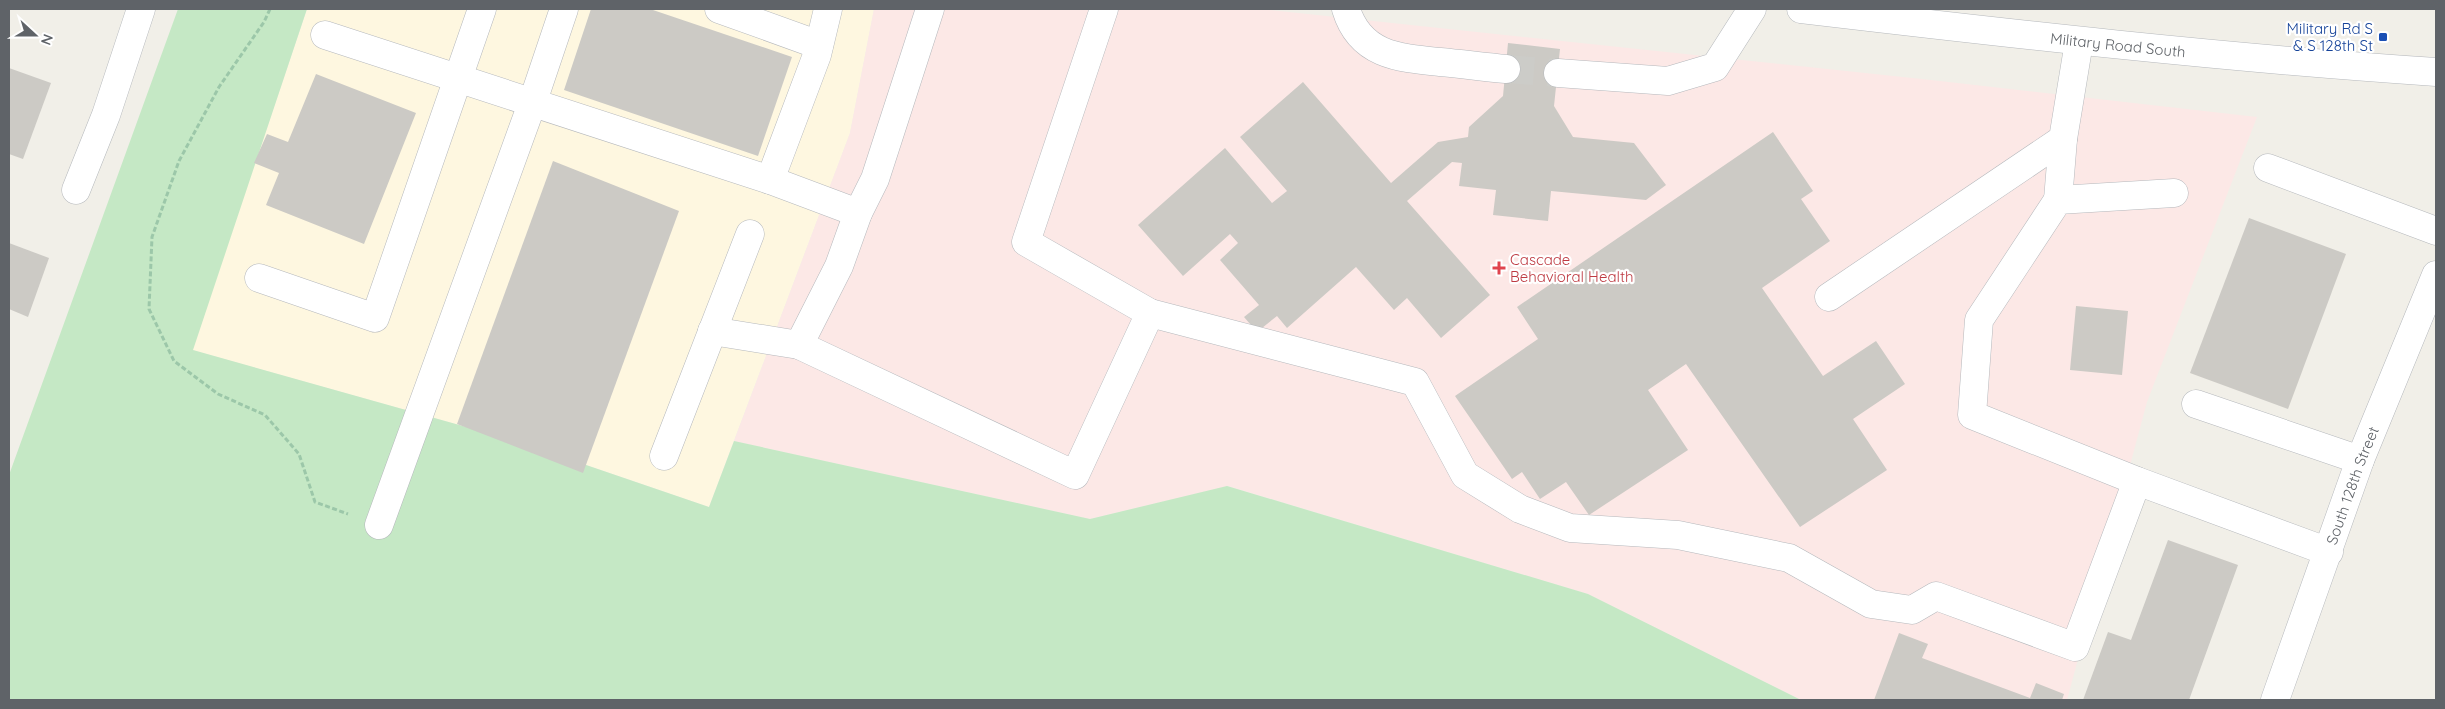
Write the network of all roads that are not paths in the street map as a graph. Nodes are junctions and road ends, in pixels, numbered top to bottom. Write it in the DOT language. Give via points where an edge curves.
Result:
graph roads {
  1 [pos="141,9"];
  2 [pos="482,9"];
  3 [pos="564,9"];
  4 [pos="719,9"];
  5 [pos="828,9"];
  6 [pos="930,9"];
  7 [pos="1104,9"];
  8 [pos="1346,9"];
  9 [pos="1752,9"];
  10 [pos="1801,9"];
  11 [pos="325,35"];
  12 [pos="2079,42"];
  13 [pos="819,45"];
  14 [pos="1506,69"];
  15 [pos="2436,72"];
  16 [pos="1558,73"];
  17 [pos="457,79"];
  18 [pos="532,101"];
  19 [pos="2063,139"];
  20 [pos="2268,168"];
  21 [pos="770,180"];
  22 [pos="76,190"];
  23 [pos="2174,192"];
  24 [pos="2058,200"];
  25 [pos="858,213"];
  26 [pos="2436,231"];
  27 [pos="750,234"];
  28 [pos="2436,276"];
  29 [pos="260,278"];
  30 [pos="1829,297"];
  31 [pos="1150,313"];
  32 [pos="712,331"];
  33 [pos="799,345"];
  34 [pos="2196,404"];
  35 [pos="664,456"];
  36 [pos="2360,460"];
  37 [pos="2138,481"];
  38 [pos="379,525"];
  39 [pos="2329,552"];
  40 [pos="2276,700"];
  1 -- 22 [label="street" via="106,114"];
  2 -- 17 [label="street"];
  3 -- 18 [label="street"];
  4 -- 13 [label="street"];
  5 -- 13 [label="street"];
  6 -- 25 [label="street" via="874,179"];
  7 -- 31 [label="street" via="1026,242"];
  8 -- 14 [label="street" via="1352,26 1370,45 1398,58"];
  9 -- 16 [label="street" via="1714,66 1668,82"];
  10 -- 12 [label="street, Military Road South"];
  11 -- 17 [label="street"];
  12 -- 15 [label="street, Military Road South"];
  12 -- 19 [label="street"];
  13 -- 21 [label="street"];
  17 -- 18 [label="street"];
  17 -- 29 [label="street" via="375,318"];
  18 -- 21 [label="street"];
  18 -- 38 [label="street"];
  19 -- 24 [label="street"];
  19 -- 30 [label="street"];
  20 -- 26 [label="street"];
  21 -- 25 [label="street"];
  23 -- 24 [label="street"];
  24 -- 37 [label="street" via="1979,320 1972,415"];
  25 -- 33 [label="street" via="839,266"];
  27 -- 32 [label="street"];
  28 -- 36 [label="street, South 128th Street"];
  31 -- 33 [label="street" via="1075,475"];
  31 -- 37 [label="street" via="1414,382 1465,475 1520,509 1570,528 1678,535 1789,558 1872,604 1912,610 1936,596 2075,647"];
  32 -- 33 [label="street"];
  32 -- 35 [label="street"];
  34 -- 36 [label="street"];
  36 -- 39 [label="street, South 128th Street"];
  37 -- 39 [label="street"];
  39 -- 40 [label="street, South 128th Street"];
}
